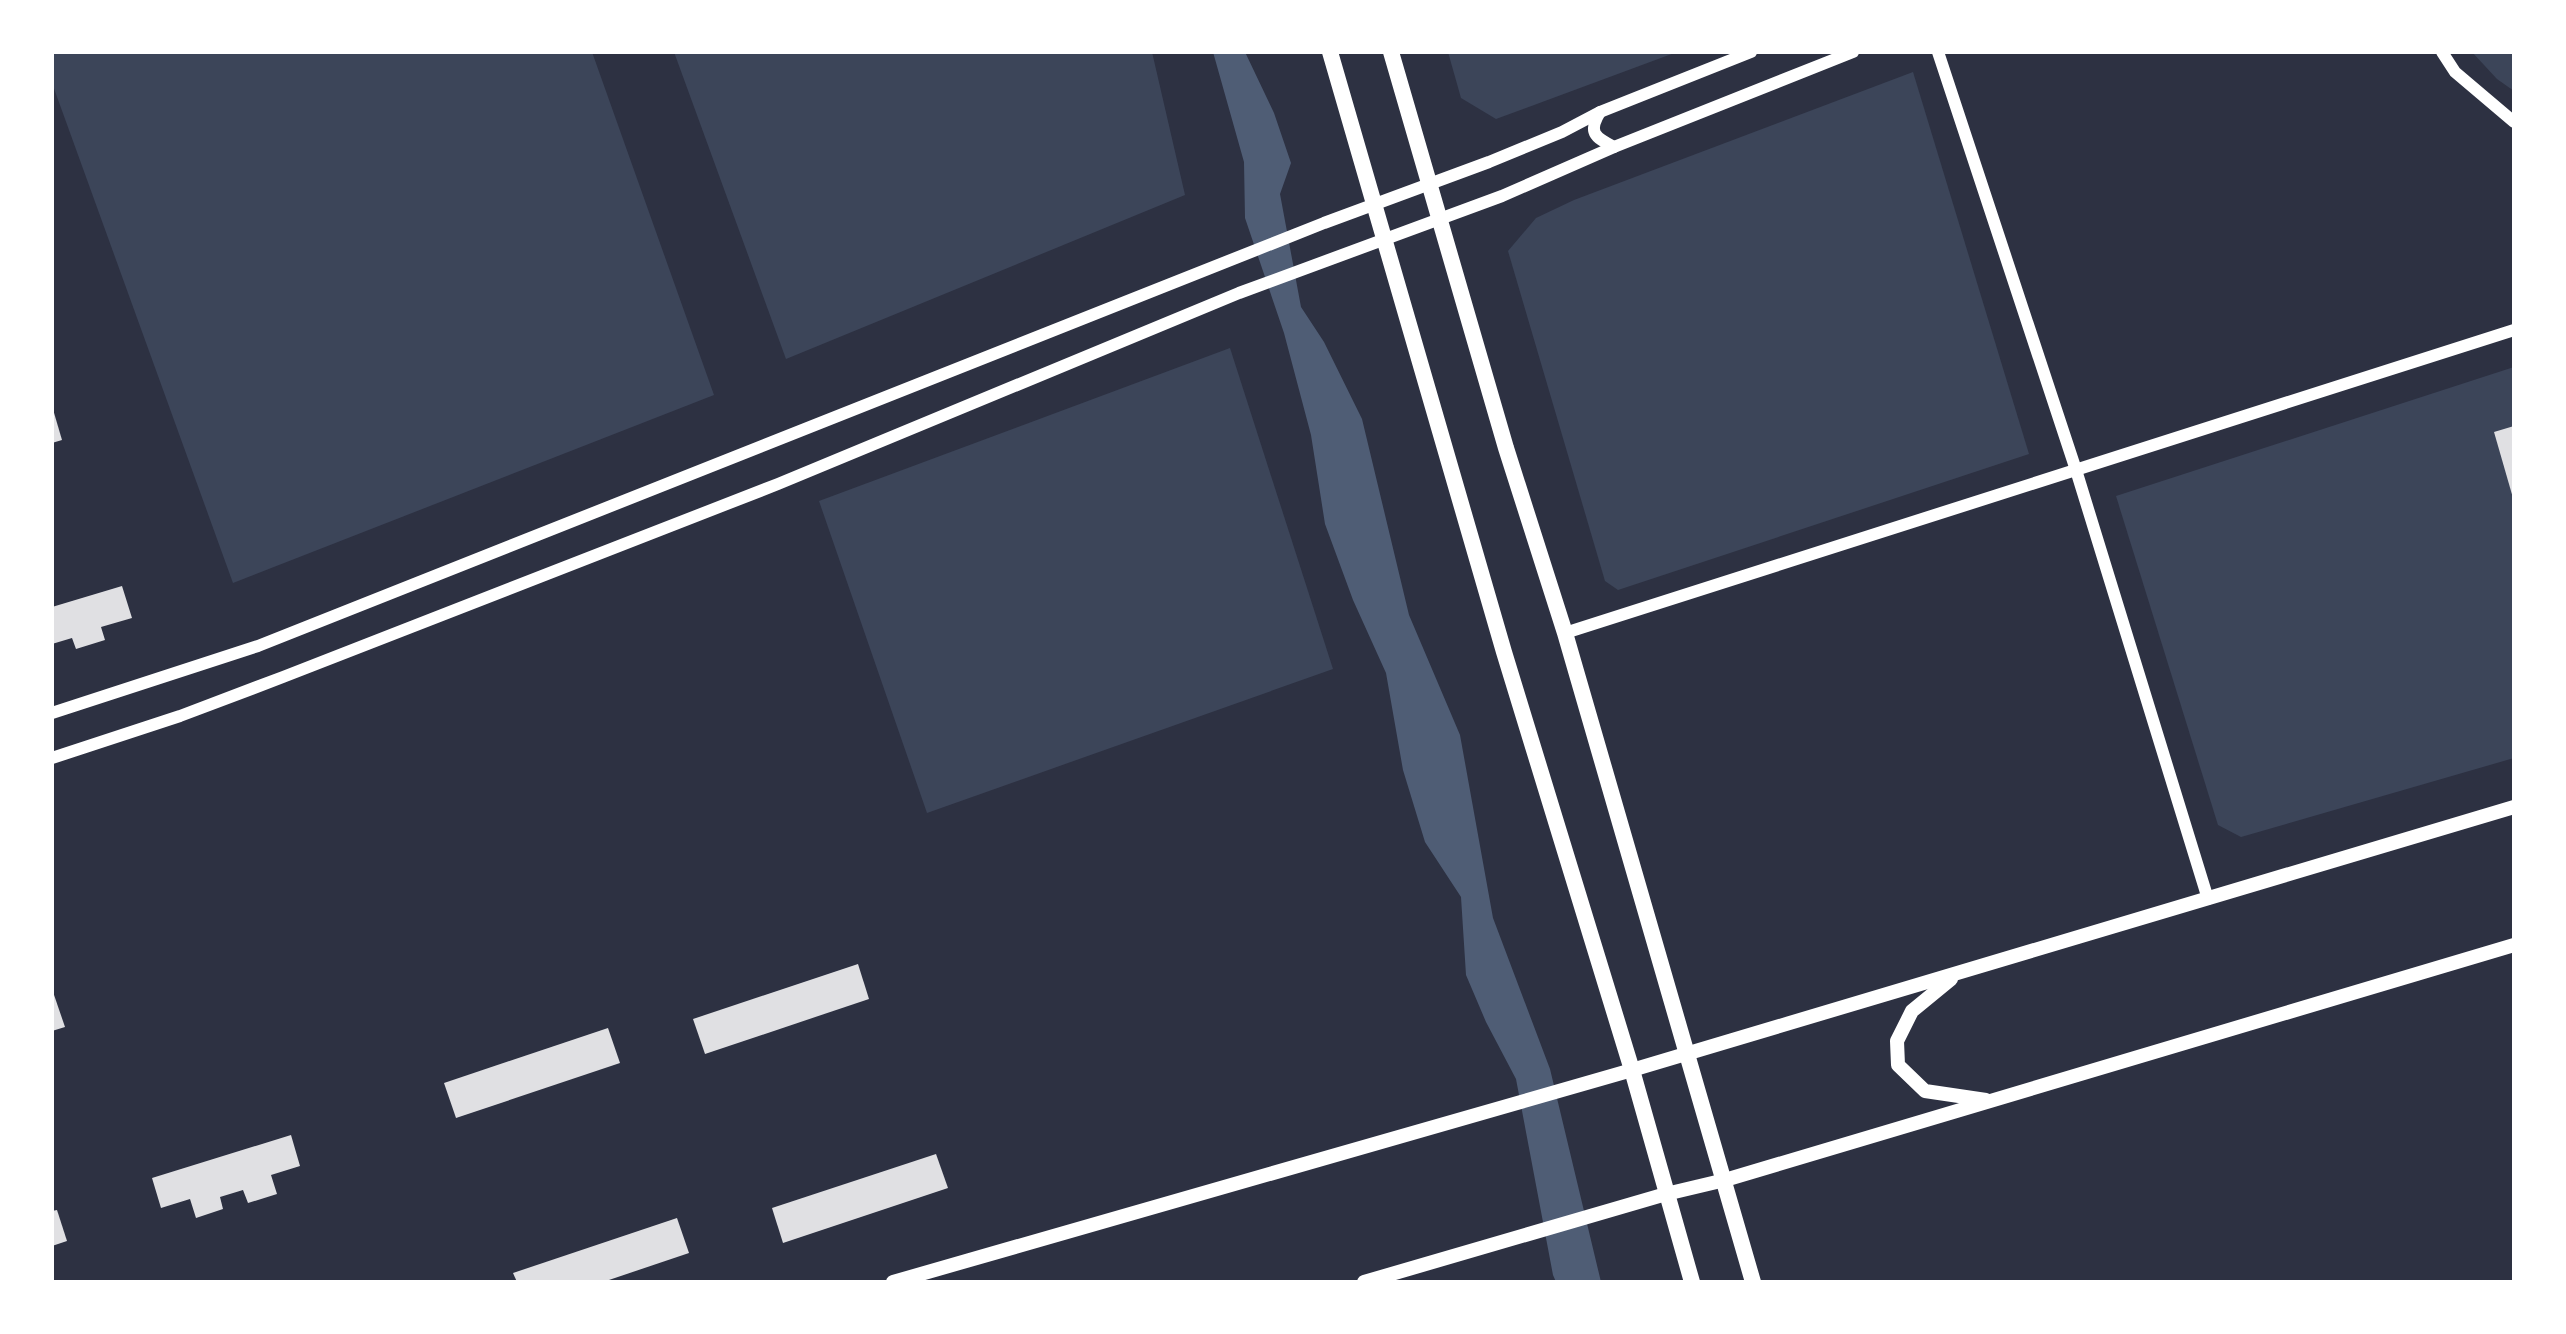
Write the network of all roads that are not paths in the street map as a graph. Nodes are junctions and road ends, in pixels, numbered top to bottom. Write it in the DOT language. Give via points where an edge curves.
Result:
graph roads {
  1 [pos="1330,52"];
  2 [pos="1391,52"];
  3 [pos="1751,52"];
  4 [pos="1853,52"];
  5 [pos="1938,52"];
  6 [pos="2442,52"];
  7 [pos="1600,112"];
  8 [pos="2514,122"];
  9 [pos="1614,147"];
  10 [pos="1429,184"];
  11 [pos="1374,204"];
  12 [pos="1441,218"];
  13 [pos="1384,237"];
  14 [pos="2514,330"];
  15 [pos="2076,470"];
  16 [pos="1565,633"];
  17 [pos="52,713"];
  18 [pos="52,758"];
  19 [pos="2514,807"];
  20 [pos="2208,899"];
  21 [pos="2514,945"];
  22 [pos="1958,973"];
  23 [pos="1686,1053"];
  24 [pos="1632,1070"];
  25 [pos="1991,1101"];
  26 [pos="1725,1180"];
  27 [pos="1666,1194"];
  28 [pos="893,1282"];
  29 [pos="1364,1282"];
  30 [pos="1692,1282"];
  31 [pos="1753,1282"];
  1 -- 11 [label="main road"];
  2 -- 10 [label="main road"];
  3 -- 7 [label="street"];
  4 -- 9 [label="street"];
  5 -- 15 [label="street"];
  6 -- 8 [label="street" via="2455,72"];
  7 -- 9 [label="street" via="1594,132"];
  7 -- 10 [label="street"];
  9 -- 12 [label="street"];
  10 -- 11 [label="street"];
  10 -- 12 [label="main road"];
  11 -- 13 [label="main road"];
  11 -- 17 [label="street" via="258,646"];
  12 -- 13 [label="street"];
  12 -- 16 [label="main road"];
  13 -- 18 [label="street" via="764,490 180,716"];
  13 -- 24 [label="main road"];
  14 -- 15 [label="street"];
  15 -- 16 [label="street"];
  15 -- 20 [label="street"];
  16 -- 23 [label="main road"];
  19 -- 20 [label="main road"];
  20 -- 22 [label="main road"];
  21 -- 25 [label="main road"];
  22 -- 23 [label="main road"];
  22 -- 25 [label="main road" via="1912,1011 1897,1041 1898,1065 1925,1091"];
  23 -- 24 [label="main road"];
  23 -- 26 [label="main road"];
  24 -- 27 [label="main road"];
  24 -- 28 [label="main road"];
  25 -- 26 [label="main road"];
  26 -- 27 [label="main road"];
  26 -- 31 [label="main road"];
  27 -- 29 [label="main road"];
  27 -- 30 [label="main road"];
}
